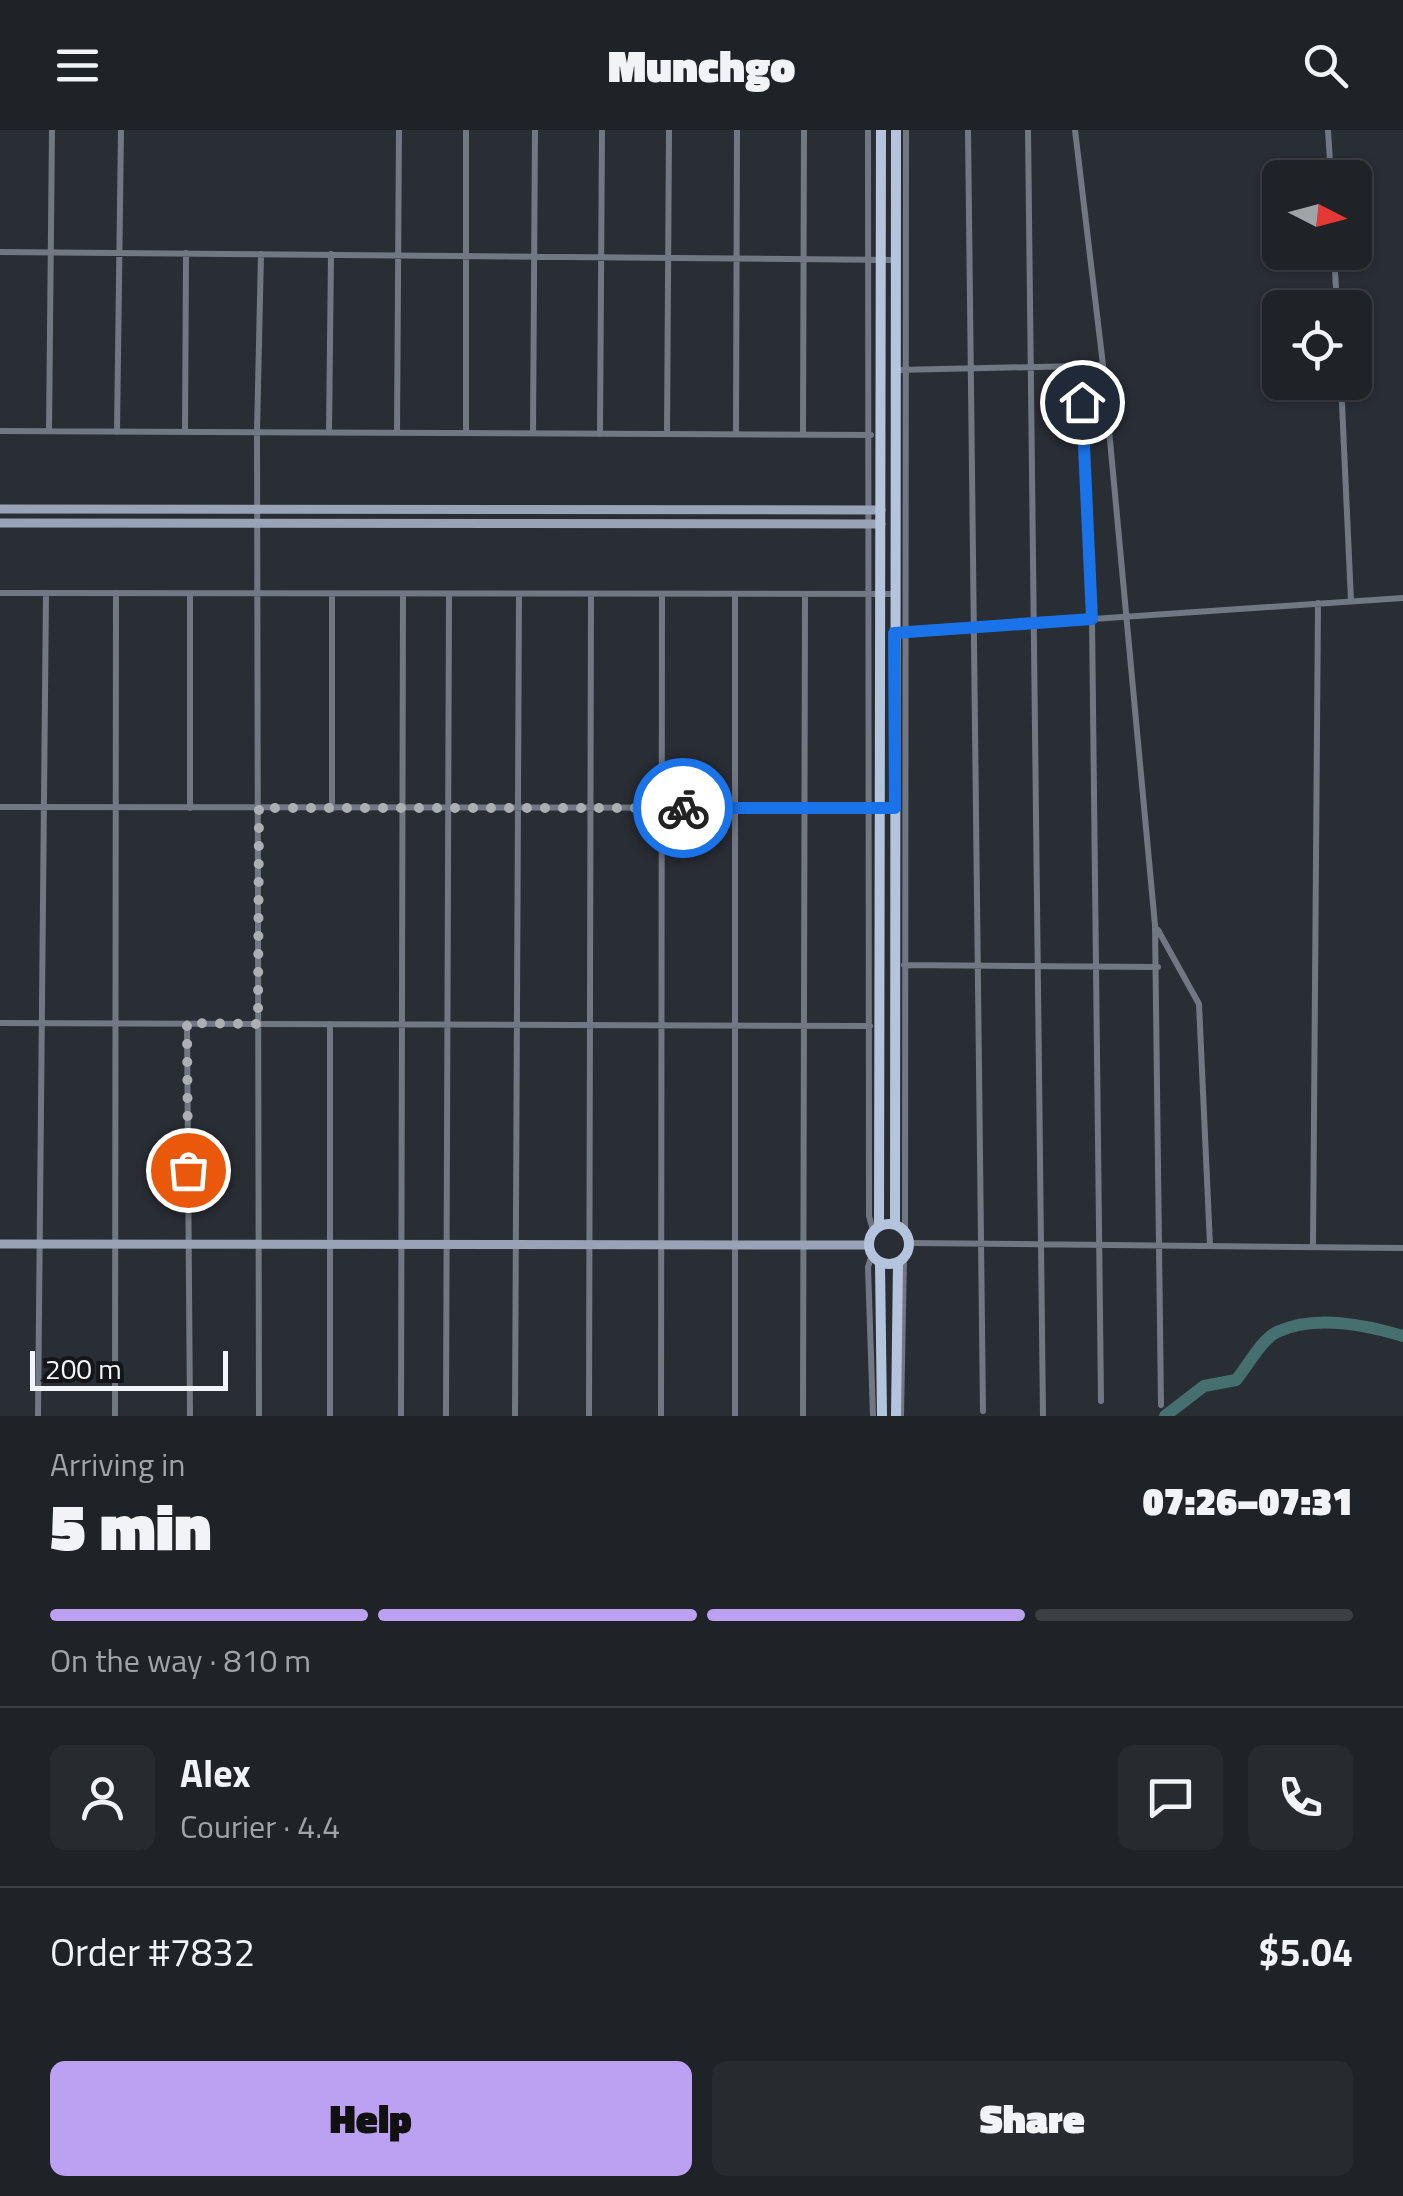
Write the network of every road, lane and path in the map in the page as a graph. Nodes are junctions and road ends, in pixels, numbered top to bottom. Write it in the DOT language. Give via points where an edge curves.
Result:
graph roads {
  1 [pos="52,130"];
  2 [pos="122,130"];
  3 [pos="399,130"];
  4 [pos="466,130"];
  5 [pos="534,130"];
  6 [pos="602,130"];
  7 [pos="669,130"];
  8 [pos="737,130"];
  9 [pos="804,130"];
  10 [pos="868,130"];
  11 [pos="881,130"];
  12 [pos="896,130"];
  13 [pos="906,130"];
  14 [pos="968,130"];
  15 [pos="1028,130"];
  16 [pos="1075,130"];
  17 [pos="1328,130"];
  18 [pos="1329,160"];
  19 [pos="0,252"];
  20 [pos="50,252"];
  21 [pos="120,252"];
  22 [pos="186,253"];
  23 [pos="261,254"];
  24 [pos="331,254"];
  25 [pos="399,255"];
  26 [pos="466,255"];
  27 [pos="534,256"];
  28 [pos="601,256"];
  29 [pos="668,256"];
  30 [pos="738,257"];
  31 [pos="804,259"];
  32 [pos="868,259"];
  33 [pos="882,259"];
  34 [pos="896,260"];
  35 [pos="1080,366"];
  36 [pos="1104,366"];
  37 [pos="1032,367"];
  38 [pos="971,368"];
  39 [pos="902,370"];
  40 [pos="1341,400"];
  41 [pos="0,431"];
  42 [pos="50,432"];
  43 [pos="117,432"];
  44 [pos="185,432"];
  45 [pos="257,432"];
  46 [pos="329,432"];
  47 [pos="397,433"];
  48 [pos="466,433"];
  49 [pos="533,433"];
  50 [pos="600,434"];
  51 [pos="667,434"];
  52 [pos="736,434"];
  53 [pos="803,434"];
  54 [pos="868,434"];
  55 [pos="882,435"];
  56 [pos="257,509"];
  57 [pos="0,510"];
  58 [pos="869,510"];
  59 [pos="882,510"];
  60 [pos="0,522"];
  61 [pos="257,522"];
  62 [pos="875,524"];
  63 [pos="0,593"];
  64 [pos="46,593"];
  65 [pos="116,594"];
  66 [pos="190,594"];
  67 [pos="258,594"];
  68 [pos="332,594"];
  69 [pos="403,594"];
  70 [pos="448,594"];
  71 [pos="519,594"];
  72 [pos="591,594"];
  73 [pos="662,594"];
  74 [pos="735,594"];
  75 [pos="805,594"];
  76 [pos="875,594"];
  77 [pos="894,594"];
  78 [pos="1403,598"];
  79 [pos="1351,600"];
  80 [pos="1318,603"];
  81 [pos="1128,616"];
  82 [pos="1092,619"];
  83 [pos="1034,623"];
  84 [pos="974,627"];
  85 [pos="899,632"];
  86 [pos="0,807"];
  87 [pos="44,807"];
  88 [pos="116,808"];
  89 [pos="190,808"];
  90 [pos="259,808"];
  91 [pos="332,808"];
  92 [pos="446,808"];
  93 [pos="517,808"];
  94 [pos="589,808"];
  95 [pos="660,808"];
  96 [pos="734,808"];
  97 [pos="803,808"];
  98 [pos="869,808"];
  99 [pos="889,808"];
  100 [pos="401,809"];
  101 [pos="1155,925"];
  102 [pos="900,965"];
  103 [pos="978,967"];
  104 [pos="1096,967"];
  105 [pos="1158,967"];
  106 [pos="1037,968"];
  107 [pos="0,1022"];
  108 [pos="43,1023"];
  109 [pos="115,1023"];
  110 [pos="187,1023"];
  111 [pos="258,1024"];
  112 [pos="330,1024"];
  113 [pos="401,1024"];
  114 [pos="447,1024"];
  115 [pos="516,1024"];
  116 [pos="590,1025"];
  117 [pos="660,1025"];
  118 [pos="735,1026"];
  119 [pos="803,1026"];
  120 [pos="875,1026"];
  121 [pos="876,1228"];
  122 [pos="903,1233"];
  123 [pos="258,1242"];
  124 [pos="330,1242"];
  125 [pos="402,1242"];
  126 [pos="446,1242"];
  127 [pos="517,1242"];
  128 [pos="588,1242"];
  129 [pos="661,1242"];
  130 [pos="735,1242"];
  131 [pos="803,1242"];
  132 [pos="189,1243"];
  133 [pos="981,1243"];
  134 [pos="1040,1243"];
  135 [pos="0,1244"];
  136 [pos="41,1244"];
  137 [pos="115,1244"];
  138 [pos="1099,1244"];
  139 [pos="1160,1244"];
  140 [pos="1210,1244"];
  141 [pos="1313,1245"];
  142 [pos="1403,1248"];
  143 [pos="873,1254"];
  144 [pos="902,1260"];
  145 [pos="1101,1400"];
  146 [pos="1161,1406"];
  147 [pos="983,1411"];
  148 [pos="38,1416"];
  149 [pos="115,1416"];
  150 [pos="190,1416"];
  151 [pos="259,1416"];
  152 [pos="330,1416"];
  153 [pos="401,1416"];
  154 [pos="446,1416"];
  155 [pos="515,1416"];
  156 [pos="589,1416"];
  157 [pos="661,1416"];
  158 [pos="735,1416"];
  159 [pos="803,1416"];
  160 [pos="872,1416"];
  161 [pos="882,1416"];
  162 [pos="898,1416"];
  163 [pos="1043,1416"];
  1 -- 20 [label="street"];
  2 -- 21 [label="street"];
  3 -- 25 [label="street"];
  4 -- 26 [label="street"];
  5 -- 27 [label="street"];
  6 -- 28 [label="street"];
  7 -- 29 [label="street"];
  8 -- 30 [label="street"];
  9 -- 31 [label="street"];
  10 -- 32 [label="street"];
  11 -- 33 [label="main road"];
  12 -- 34 [label="main road"];
  13 -- 39 [label="street"];
  14 -- 38 [label="street"];
  15 -- 37 [label="street"];
  16 -- 36 [label="street"];
  17 -- 18 [label="street"];
  19 -- 20 [label="street"];
  20 -- 21 [label="street"];
  20 -- 42 [label="street"];
  21 -- 22 [label="street"];
  21 -- 43 [label="street"];
  22 -- 23 [label="street"];
  22 -- 44 [label="street"];
  23 -- 24 [label="street"];
  23 -- 45 [label="street"];
  24 -- 25 [label="street"];
  24 -- 46 [label="street"];
  25 -- 26 [label="street"];
  25 -- 47 [label="street"];
  26 -- 27 [label="street"];
  26 -- 48 [label="street"];
  27 -- 28 [label="street"];
  27 -- 49 [label="street"];
  28 -- 29 [label="street"];
  28 -- 50 [label="street"];
  29 -- 30 [label="street"];
  29 -- 51 [label="street"];
  30 -- 31 [label="street"];
  30 -- 52 [label="street"];
  31 -- 32 [label="street"];
  31 -- 53 [label="street"];
  32 -- 33 [label="street"];
  32 -- 54 [label="street"];
  33 -- 34 [label="street"];
  33 -- 55 [label="main road"];
  34 -- 39 [label="main road"];
  35 -- 36 [label="street"];
  35 -- 37 [label="street"];
  35 -- 82 [label="street"];
  36 -- 81 [label="street"];
  37 -- 38 [label="street"];
  37 -- 83 [label="street"];
  38 -- 39 [label="street"];
  38 -- 84 [label="street"];
  39 -- 77 [label="main road"];
  39 -- 85 [label="street"];
  40 -- 79 [label="street"];
  41 -- 42 [label="street"];
  42 -- 43 [label="street"];
  43 -- 44 [label="street"];
  44 -- 45 [label="street"];
  45 -- 46 [label="street"];
  45 -- 56 [label="street"];
  46 -- 47 [label="street"];
  47 -- 48 [label="street"];
  48 -- 49 [label="street"];
  49 -- 50 [label="street"];
  50 -- 51 [label="street"];
  51 -- 52 [label="street"];
  52 -- 53 [label="street"];
  53 -- 54 [label="street"];
  54 -- 55 [label="street"];
  54 -- 58 [label="street"];
  55 -- 59 [label="main road"];
  56 -- 57 [label="main road"];
  56 -- 58 [label="main road"];
  56 -- 61 [label="street"];
  58 -- 59 [label="main road"];
  58 -- 62 [label="street"];
  59 -- 62 [label="main road"];
  60 -- 61 [label="main road"];
  61 -- 62 [label="main road"];
  61 -- 67 [label="street"];
  62 -- 76 [label="main road"];
  63 -- 64 [label="street"];
  64 -- 65 [label="street"];
  64 -- 87 [label="street"];
  65 -- 66 [label="street"];
  65 -- 88 [label="street"];
  66 -- 67 [label="street"];
  66 -- 89 [label="street"];
  67 -- 68 [label="street"];
  67 -- 90 [label="street"];
  68 -- 69 [label="street"];
  68 -- 91 [label="street"];
  69 -- 70 [label="street"];
  69 -- 100 [label="street"];
  70 -- 71 [label="street"];
  70 -- 92 [label="street"];
  71 -- 72 [label="street"];
  71 -- 93 [label="street"];
  72 -- 73 [label="street"];
  72 -- 94 [label="street"];
  73 -- 74 [label="street"];
  73 -- 95 [label="street"];
  74 -- 75 [label="street"];
  74 -- 96 [label="street"];
  75 -- 76 [label="street"];
  75 -- 97 [label="street"];
  76 -- 77 [label="street"];
  76 -- 98 [label="street"];
  76 -- 99 [label="main road"];
  77 -- 85 [label="main road"];
  78 -- 79 [label="street"];
  79 -- 80 [label="street"];
  80 -- 81 [label="street"];
  80 -- 141 [label="street"];
  81 -- 82 [label="street"];
  81 -- 101 [label="street"];
  82 -- 83 [label="street"];
  82 -- 104 [label="street"];
  83 -- 84 [label="street"];
  83 -- 106 [label="street"];
  84 -- 85 [label="street"];
  84 -- 103 [label="street"];
  85 -- 99 [label="main road"];
  85 -- 102 [label="street"];
  86 -- 87 [label="street"];
  87 -- 88 [label="street"];
  87 -- 108 [label="street"];
  88 -- 89 [label="street"];
  88 -- 109 [label="street"];
  89 -- 90 [label="street"];
  90 -- 91 [label="street"];
  90 -- 111 [label="street"];
  91 -- 100 [label="street"];
  92 -- 93 [label="street"];
  92 -- 100 [label="street"];
  92 -- 114 [label="street"];
  93 -- 94 [label="street"];
  93 -- 115 [label="street"];
  94 -- 95 [label="street"];
  94 -- 116 [label="street"];
  95 -- 96 [label="street"];
  95 -- 117 [label="street"];
  96 -- 97 [label="street"];
  96 -- 118 [label="street"];
  97 -- 98 [label="street"];
  97 -- 119 [label="street"];
  98 -- 99 [label="street"];
  98 -- 120 [label="street"];
  99 -- 102 [label="main road"];
  99 -- 120 [label="main road"];
  100 -- 113 [label="street"];
  101 -- 105 [label="street"];
  101 -- 140 [label="street" via="1198,1004"];
  102 -- 103 [label="street"];
  102 -- 122 [label="main road"];
  103 -- 106 [label="street"];
  103 -- 133 [label="street"];
  104 -- 105 [label="street"];
  104 -- 106 [label="street"];
  104 -- 138 [label="street"];
  105 -- 139 [label="street"];
  106 -- 134 [label="street"];
  107 -- 108 [label="street"];
  108 -- 109 [label="street"];
  108 -- 136 [label="street"];
  109 -- 110 [label="street"];
  109 -- 137 [label="street"];
  110 -- 111 [label="street"];
  110 -- 132 [label="street"];
  111 -- 112 [label="street"];
  111 -- 123 [label="street"];
  112 -- 113 [label="street"];
  112 -- 124 [label="street"];
  113 -- 114 [label="street"];
  113 -- 125 [label="street"];
  114 -- 115 [label="street"];
  114 -- 126 [label="street"];
  115 -- 116 [label="street"];
  115 -- 127 [label="street"];
  116 -- 117 [label="street"];
  116 -- 128 [label="street"];
  117 -- 118 [label="street"];
  117 -- 129 [label="street"];
  118 -- 119 [label="street"];
  118 -- 130 [label="street"];
  119 -- 120 [label="street"];
  119 -- 131 [label="street"];
  120 -- 121 [label="main road"];
  121 -- 122 [label="main road"];
  121 -- 143 [label="main road"];
  122 -- 133 [label="street"];
  122 -- 144 [label="main road"];
  123 -- 124 [label="main road"];
  123 -- 132 [label="main road"];
  123 -- 151 [label="street"];
  124 -- 125 [label="main road"];
  124 -- 152 [label="street"];
  125 -- 126 [label="main road"];
  125 -- 153 [label="street"];
  126 -- 127 [label="main road"];
  126 -- 154 [label="street"];
  127 -- 128 [label="main road"];
  127 -- 155 [label="street"];
  128 -- 129 [label="main road"];
  128 -- 156 [label="street"];
  129 -- 130 [label="main road"];
  129 -- 157 [label="street"];
  130 -- 131 [label="main road"];
  130 -- 158 [label="street"];
  131 -- 143 [label="main road"];
  131 -- 159 [label="street"];
  132 -- 137 [label="main road"];
  132 -- 150 [label="street"];
  133 -- 134 [label="street"];
  133 -- 147 [label="street"];
  134 -- 138 [label="street"];
  134 -- 163 [label="street"];
  135 -- 136 [label="main road"];
  136 -- 137 [label="main road"];
  136 -- 148 [label="street"];
  137 -- 149 [label="street"];
  138 -- 139 [label="street"];
  138 -- 145 [label="street"];
  139 -- 140 [label="street"];
  139 -- 146 [label="street"];
  140 -- 141 [label="street"];
  141 -- 142 [label="street"];
  143 -- 144 [label="main road"];
  143 -- 160 [label="street"];
  143 -- 161 [label="main road"];
  144 -- 162 [label="main road"];
}
